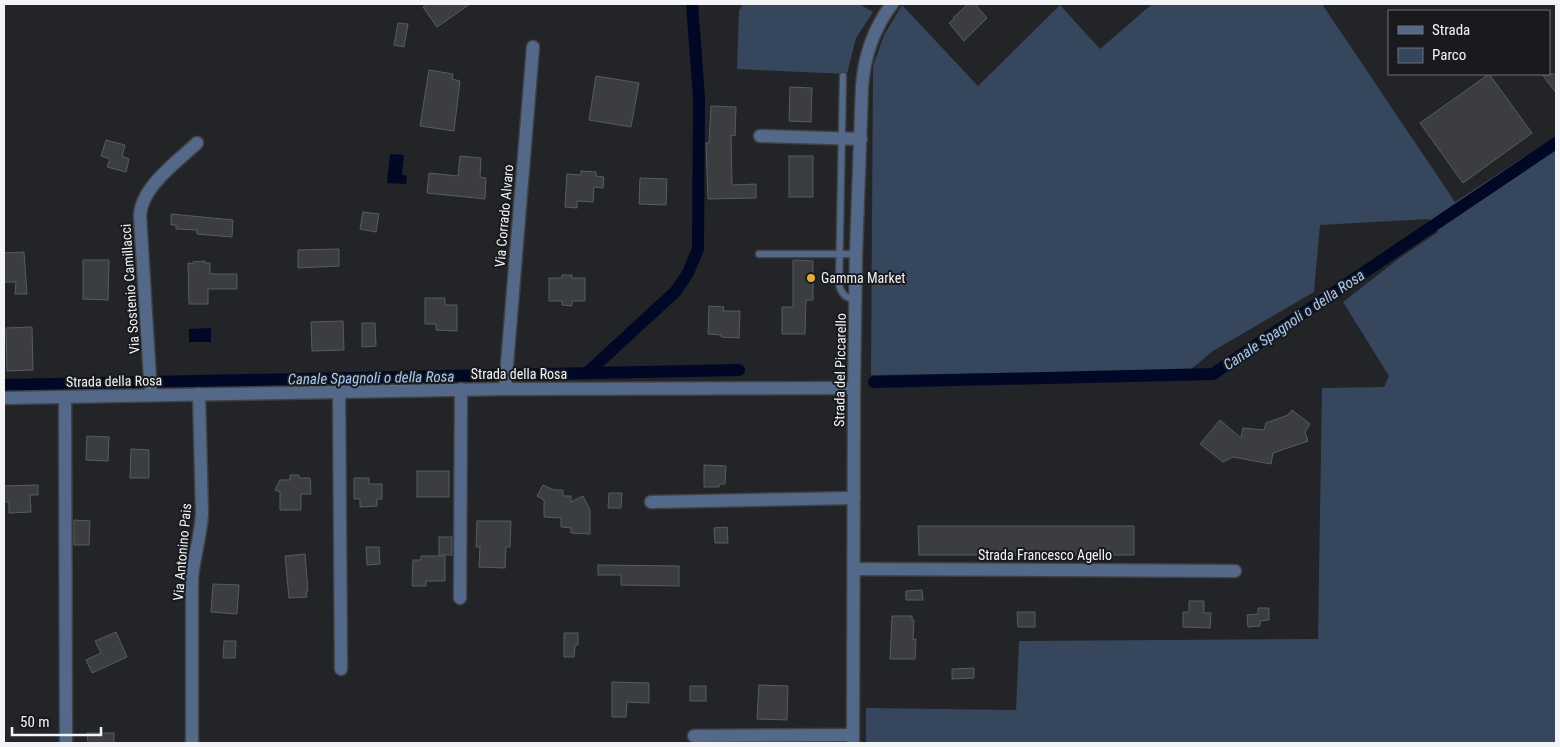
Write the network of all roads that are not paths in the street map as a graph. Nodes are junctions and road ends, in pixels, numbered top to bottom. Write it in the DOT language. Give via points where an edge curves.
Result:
graph roads {
  1 [pos="892,4"];
  2 [pos="533,47"];
  3 [pos="843,76"];
  4 [pos="760,136"];
  5 [pos="842,138"];
  6 [pos="862,139"];
  7 [pos="197,144"];
  8 [pos="759,254"];
  9 [pos="840,254"];
  10 [pos="856,254"];
  11 [pos="856,299"];
  12 [pos="505,388"];
  13 [pos="854,388"];
  14 [pos="461,389"];
  15 [pos="339,392"];
  16 [pos="199,394"];
  17 [pos="151,395"];
  18 [pos="65,397"];
  19 [pos="4,398"];
  20 [pos="854,498"];
  21 [pos="652,502"];
  22 [pos="854,569"];
  23 [pos="1235,571"];
  24 [pos="460,598"];
  25 [pos="341,669"];
  26 [pos="694,736"];
  27 [pos="853,739"];
  28 [pos="66,743"];
  29 [pos="192,743"];
  1 -- 6 [label="street, Strada del Piccarello" via="876,30 865,63"];
  2 -- 12 [label="street, Via Corrado Alvaro"];
  3 -- 5 [label="lane"];
  4 -- 5 [label="street"];
  5 -- 6 [label="street"];
  5 -- 9 [label="lane"];
  6 -- 10 [label="street, Strada del Piccarello"];
  7 -- 17 [label="street, Via Sostenio Camillacci" via="150,188 142,205 140,216"];
  8 -- 9 [label="lane"];
  9 -- 10 [label="lane"];
  9 -- 11 [label="lane" via="840,288 846,297"];
  10 -- 11 [label="street, Strada del Piccarello"];
  11 -- 13 [label="street, Strada del Piccarello"];
  12 -- 13 [label="street, Strada della Rosa"];
  12 -- 14 [label="street, Strada della Rosa"];
  13 -- 20 [label="street, Strada del Piccarello"];
  14 -- 15 [label="street, Strada della Rosa"];
  14 -- 24 [label="street"];
  15 -- 16 [label="street, Strada della Rosa"];
  15 -- 25 [label="street"];
  16 -- 17 [label="street, Strada della Rosa"];
  16 -- 29 [label="street, Via Antonino Pais" via="202,513 192,578"];
  17 -- 18 [label="street, Strada della Rosa"];
  18 -- 19 [label="street, Strada della Rosa"];
  18 -- 28 [label="street"];
  20 -- 21 [label="street"];
  20 -- 22 [label="street, Strada del Piccarello"];
  22 -- 23 [label="street, Strada Francesco Agello"];
  22 -- 27 [label="street, Strada del Piccarello"];
  26 -- 27 [label="street"];
}
